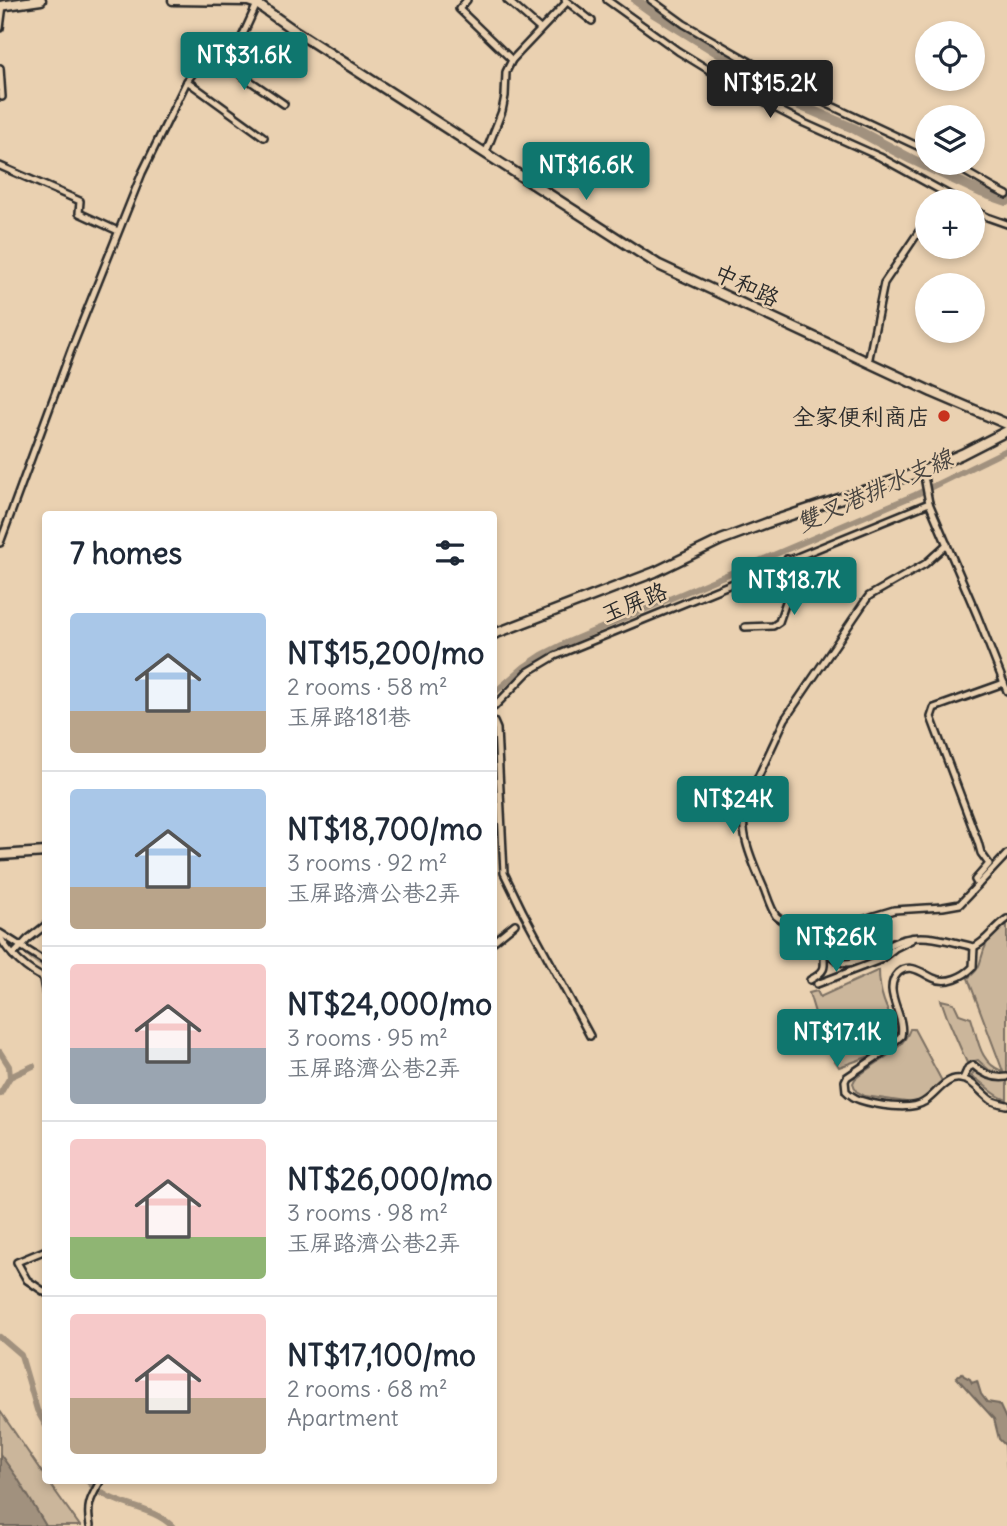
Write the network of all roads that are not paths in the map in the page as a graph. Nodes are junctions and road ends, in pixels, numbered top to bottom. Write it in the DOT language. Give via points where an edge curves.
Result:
graph roads {
  1 [pos="41,0"];
  2 [pos="173,0"];
  3 [pos="203,0"];
  4 [pos="217,0"];
  5 [pos="467,0"];
  6 [pos="507,0"];
  7 [pos="607,0"];
  8 [pos="651,0"];
  9 [pos="566,1"];
  10 [pos="257,4"];
  11 [pos="2,6"];
  12 [pos="592,21"];
  13 [pos="0,28"];
  14 [pos="540,29"];
  15 [pos="218,59"];
  16 [pos="512,60"];
  17 [pos="0,68"];
  18 [pos="187,81"];
  19 [pos="2,97"];
  20 [pos="284,104"];
  21 [pos="264,137"];
  22 [pos="915,145"];
  23 [pos="486,152"];
  24 [pos="0,166"];
  25 [pos="971,175"];
  26 [pos="938,189"];
  27 [pos="1007,195"];
  28 [pos="985,216"];
  29 [pos="1007,223"];
  30 [pos="118,231"];
  31 [pos="915,237"];
  32 [pos="869,362"];
  33 [pos="1007,424"];
  34 [pos="1007,431"];
  35 [pos="923,471"];
  36 [pos="929,503"];
  37 [pos="0,542"];
  38 [pos="947,544"];
  39 [pos="787,559"];
  40 [pos="745,627"];
  41 [pos="497,633"];
  42 [pos="1004,683"];
  43 [pos="1007,691"];
  44 [pos="497,704"];
  45 [pos="497,729"];
  46 [pos="42,852"];
  47 [pos="1007,854"];
  48 [pos="0,855"];
  49 [pos="978,885"];
  50 [pos="1007,919"];
  51 [pos="515,924"];
  52 [pos="42,928"];
  53 [pos="807,928"];
  54 [pos="0,935"];
  55 [pos="925,937"];
  56 [pos="497,939"];
  57 [pos="21,946"];
  58 [pos="823,946"];
  59 [pos="974,947"];
  60 [pos="13,955"];
  61 [pos="42,959"];
  62 [pos="42,977"];
  63 [pos="810,980"];
  64 [pos="817,985"];
  65 [pos="590,1036"];
  66 [pos="1007,1077"];
  67 [pos="963,1079"];
  68 [pos="1007,1105"];
  69 [pos="42,1252"];
  70 [pos="42,1286"];
  71 [pos="37,1288"];
  72 [pos="42,1291"];
  73 [pos="99,1484"];
  74 [pos="90,1526"];
  1 -- 11 [label="street"];
  2 -- 3 [label="street"];
  3 -- 4 [label="street"];
  4 -- 10 [label="street"];
  5 -- 16 [label="street" via="459,9"];
  6 -- 14 [label="street"];
  7 -- 26 [label="street" via="748,94"];
  8 -- 22 [label="street" via="695,31 804,93"];
  9 -- 12 [label="street"];
  9 -- 14 [label="street"];
  10 -- 15 [label="street" via="242,39"];
  10 -- 23 [label="street, 中和路"];
  11 -- 13 [label="street"];
  14 -- 16 [label="street"];
  15 -- 18 [label="street" via="196,69"];
  15 -- 20 [label="street"];
  16 -- 23 [label="street" via="506,72 502,111"];
  17 -- 19 [label="street"];
  18 -- 21 [label="street"];
  18 -- 30 [label="street"];
  23 -- 32 [label="street, 中和路" via="659,265"];
  24 -- 30 [label="street" via="80,201 79,213"];
  25 -- 27 [label="street"];
  28 -- 29 [label="street"];
  30 -- 37 [label="street"];
  31 -- 32 [label="street" via="884,283"];
  32 -- 33 [label="street, 中和路"];
  34 -- 35 [label="street, 玉屏路"];
  35 -- 36 [label="street"];
  35 -- 41 [label="street, 玉屏路" via="721,540 656,572"];
  36 -- 38 [label="street"];
  36 -- 39 [label="street, 玉屏路"];
  38 -- 42 [label="street"];
  38 -- 53 [label="street" via="925,564 869,596 785,719 746,803 744,826 750,856 774,912 783,921"];
  39 -- 40 [label="street" via="789,593 779,622"];
  39 -- 44 [label="street, 玉屏路" via="555,656 528,672"];
  42 -- 43 [label="street"];
  42 -- 49 [label="street" via="931,712 981,853 989,863 975,880"];
  45 -- 65 [label="street" via="505,873"];
  46 -- 48 [label="street"];
  47 -- 49 [label="street"];
  49 -- 53 [label="street" via="960,904 894,910 841,928 817,922"];
  50 -- 59 [label="street"];
  51 -- 56 [label="street"];
  52 -- 57 [label="street"];
  53 -- 58 [label="street"];
  54 -- 57 [label="street"];
  54 -- 60 [label="street"];
  55 -- 58 [label="street" via="903,939 843,963"];
  55 -- 59 [label="street"];
  55 -- 64 [label="street"];
  57 -- 60 [label="street"];
  57 -- 61 [label="street"];
  58 -- 63 [label="street" via="824,970"];
  59 -- 67 [label="street" via="974,967 962,976 944,980 916,969 901,970 892,985 901,1037 847,1077 845,1086 859,1100 913,1107 948,1081"];
  60 -- 62 [label="street"];
  66 -- 67 [label="street" via="996,1078 974,1065"];
  67 -- 68 [label="street" via="991,1100"];
  69 -- 71 [label="street" via="17,1262"];
  70 -- 71 [label="street"];
  71 -- 72 [label="street"];
  73 -- 74 [label="street" via="90,1498"];
}
